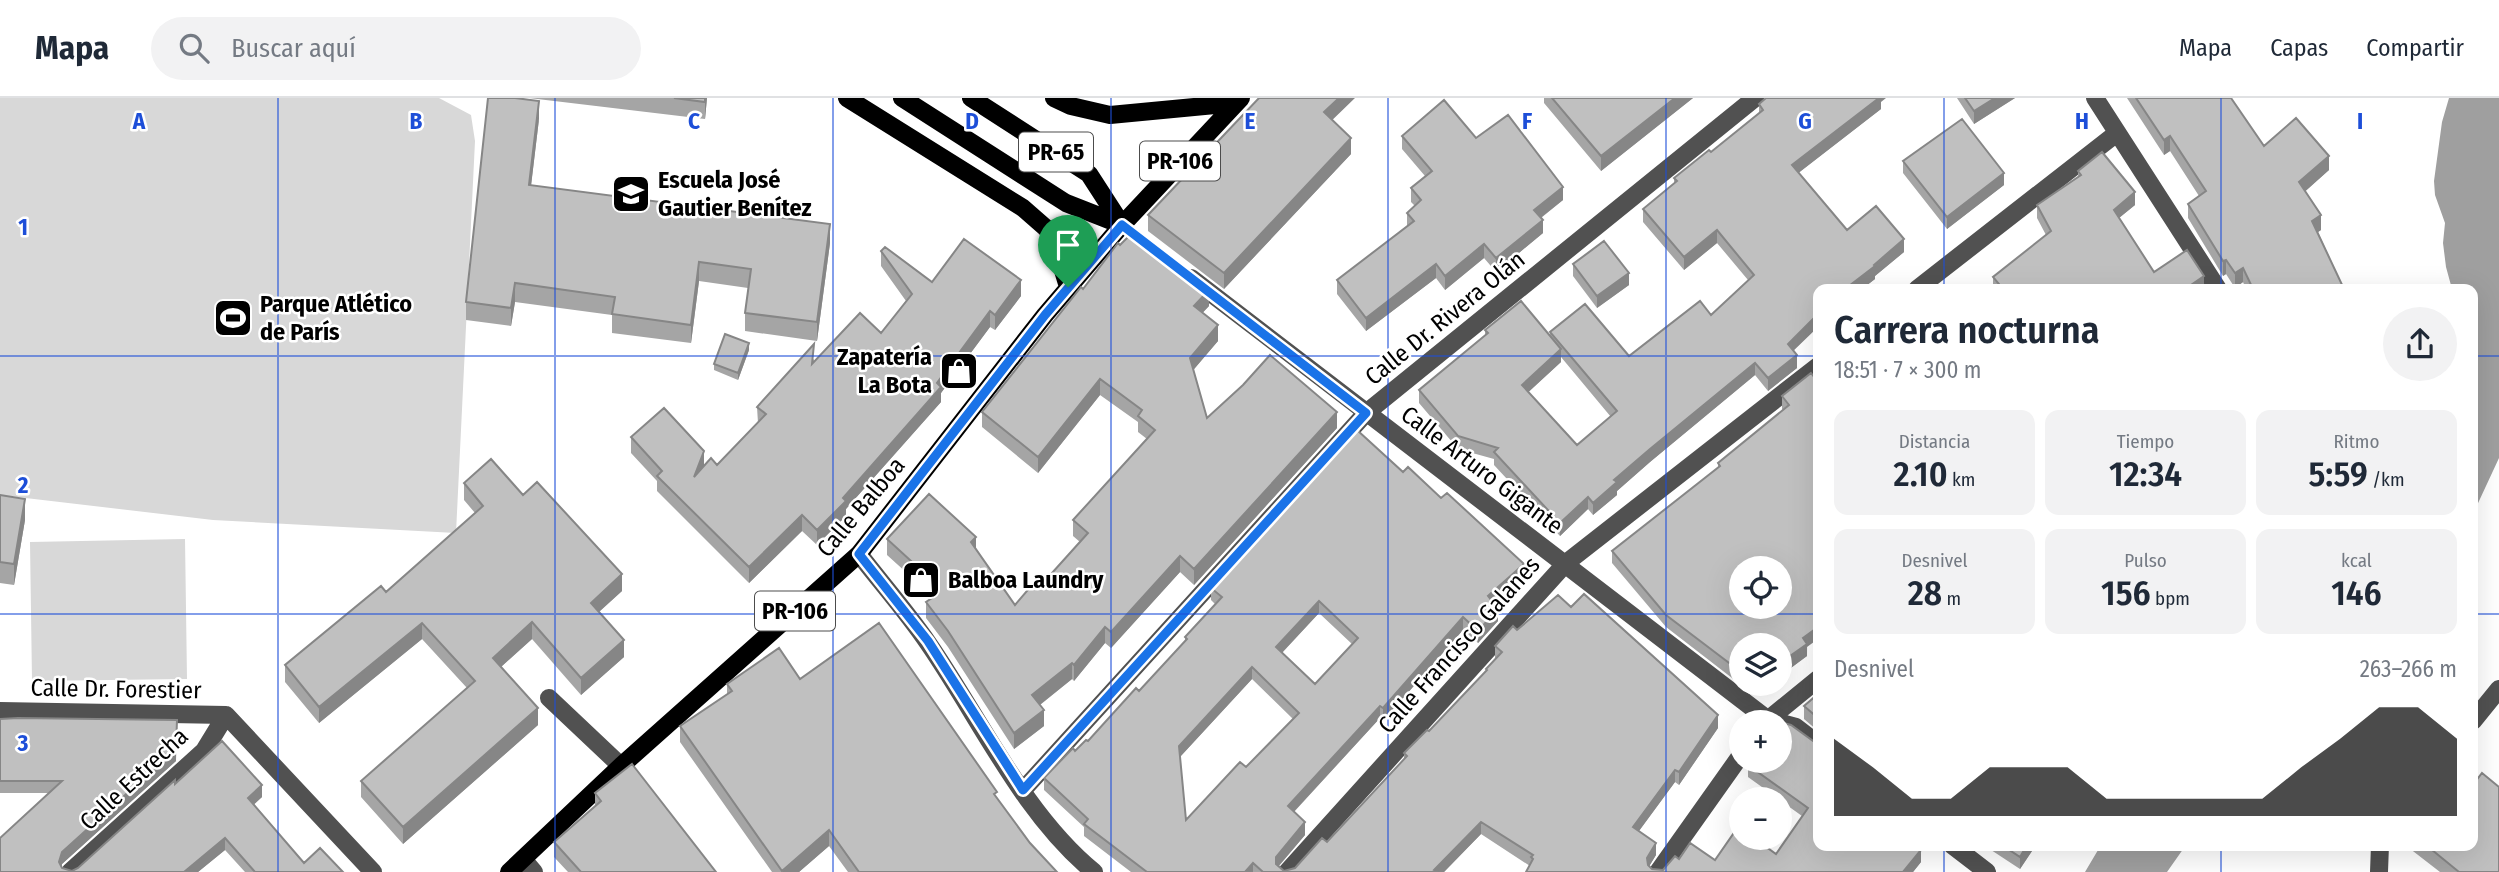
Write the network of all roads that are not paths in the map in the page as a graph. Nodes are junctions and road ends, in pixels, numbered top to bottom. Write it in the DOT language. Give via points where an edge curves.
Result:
graph roads {
  1 [pos="847,98"];
  2 [pos="902,98"];
  3 [pos="971,98"];
  4 [pos="1055,98"];
  5 [pos="1755,98"];
  6 [pos="2095,98"];
  7 [pos="1239,100"];
  8 [pos="2117,133"];
  9 [pos="1127,229"];
  10 [pos="1175,266"];
  11 [pos="1923,284"];
  12 [pos="2215,284"];
  13 [pos="1068,287"];
  14 [pos="1813,370"];
  15 [pos="1366,413"];
  16 [pos="859,554"];
  17 [pos="1566,563"];
  18 [pos="1813,683"];
  19 [pos="2499,689"];
  20 [pos="549,698"];
  21 [pos="1752,710"];
  22 [pos="1780,710"];
  23 [pos="0,711"];
  24 [pos="226,715"];
  25 [pos="2478,715"];
  26 [pos="1792,726"];
  27 [pos="1813,740"];
  28 [pos="621,766"];
  29 [pos="1729,772"];
  30 [pos="1023,790"];
  31 [pos="1960,851"];
  32 [pos="2380,851"];
  33 [pos="529,866"];
  34 [pos="69,872"];
  35 [pos="373,872"];
  36 [pos="509,872"];
  37 [pos="1094,872"];
  38 [pos="1287,872"];
  39 [pos="1658,872"];
  40 [pos="1987,872"];
  41 [pos="2379,872"];
  1 -- 13 [label="main road" via="1023,208 1046,229"];
  2 -- 9 [label="main road, PR-65" via="1066,203"];
  3 -- 9 [label="main road, PR-65" via="1089,174"];
  4 -- 7 [label="main road" via="1110,115"];
  5 -- 15 [label="street, Calle Dr. Rivera Olán"];
  6 -- 8 [label="street"];
  7 -- 9 [label="main road, PR-106"];
  8 -- 11 [label="street"];
  8 -- 12 [label="street"];
  9 -- 13 [label="main road, Calle Balboa / PR-106"];
  10 -- 15 [label="street, Calle Arturo Gigante"];
  13 -- 16 [label="main road, Calle Balboa / PR-106"];
  14 -- 17 [label="street, Calle Francisco Galanes"];
  15 -- 17 [label="street, Calle Arturo Gigante"];
  15 -- 30 [label="street, Calle Dr. Rivera Olán"];
  16 -- 28 [label="main road, Calle Balboa / PR-106"];
  16 -- 30 [label="street" via="928,641"];
  17 -- 21 [label="street, Calle Arturo Gigante"];
  17 -- 38 [label="street, Calle Francisco Galanes"];
  18 -- 22 [label="street"];
  19 -- 25 [label="street"];
  20 -- 28 [label="street"];
  23 -- 24 [label="street, Calle Dr. Forestier"];
  24 -- 34 [label="street, Calle Estrecha" via="204,751"];
  24 -- 35 [label="street, Calle Dr. Forestier"];
  26 -- 27 [label="street, Calle Arturo Gigante"];
  28 -- 33 [label="main road, Calle Balboa / PR-106"];
  29 -- 39 [label="street"];
  30 -- 37 [label="street" via="1059,838"];
  31 -- 40 [label="street"];
  32 -- 41 [label="street"];
  33 -- 36 [label="main road, Calle Balboa / PR-106"];
}
